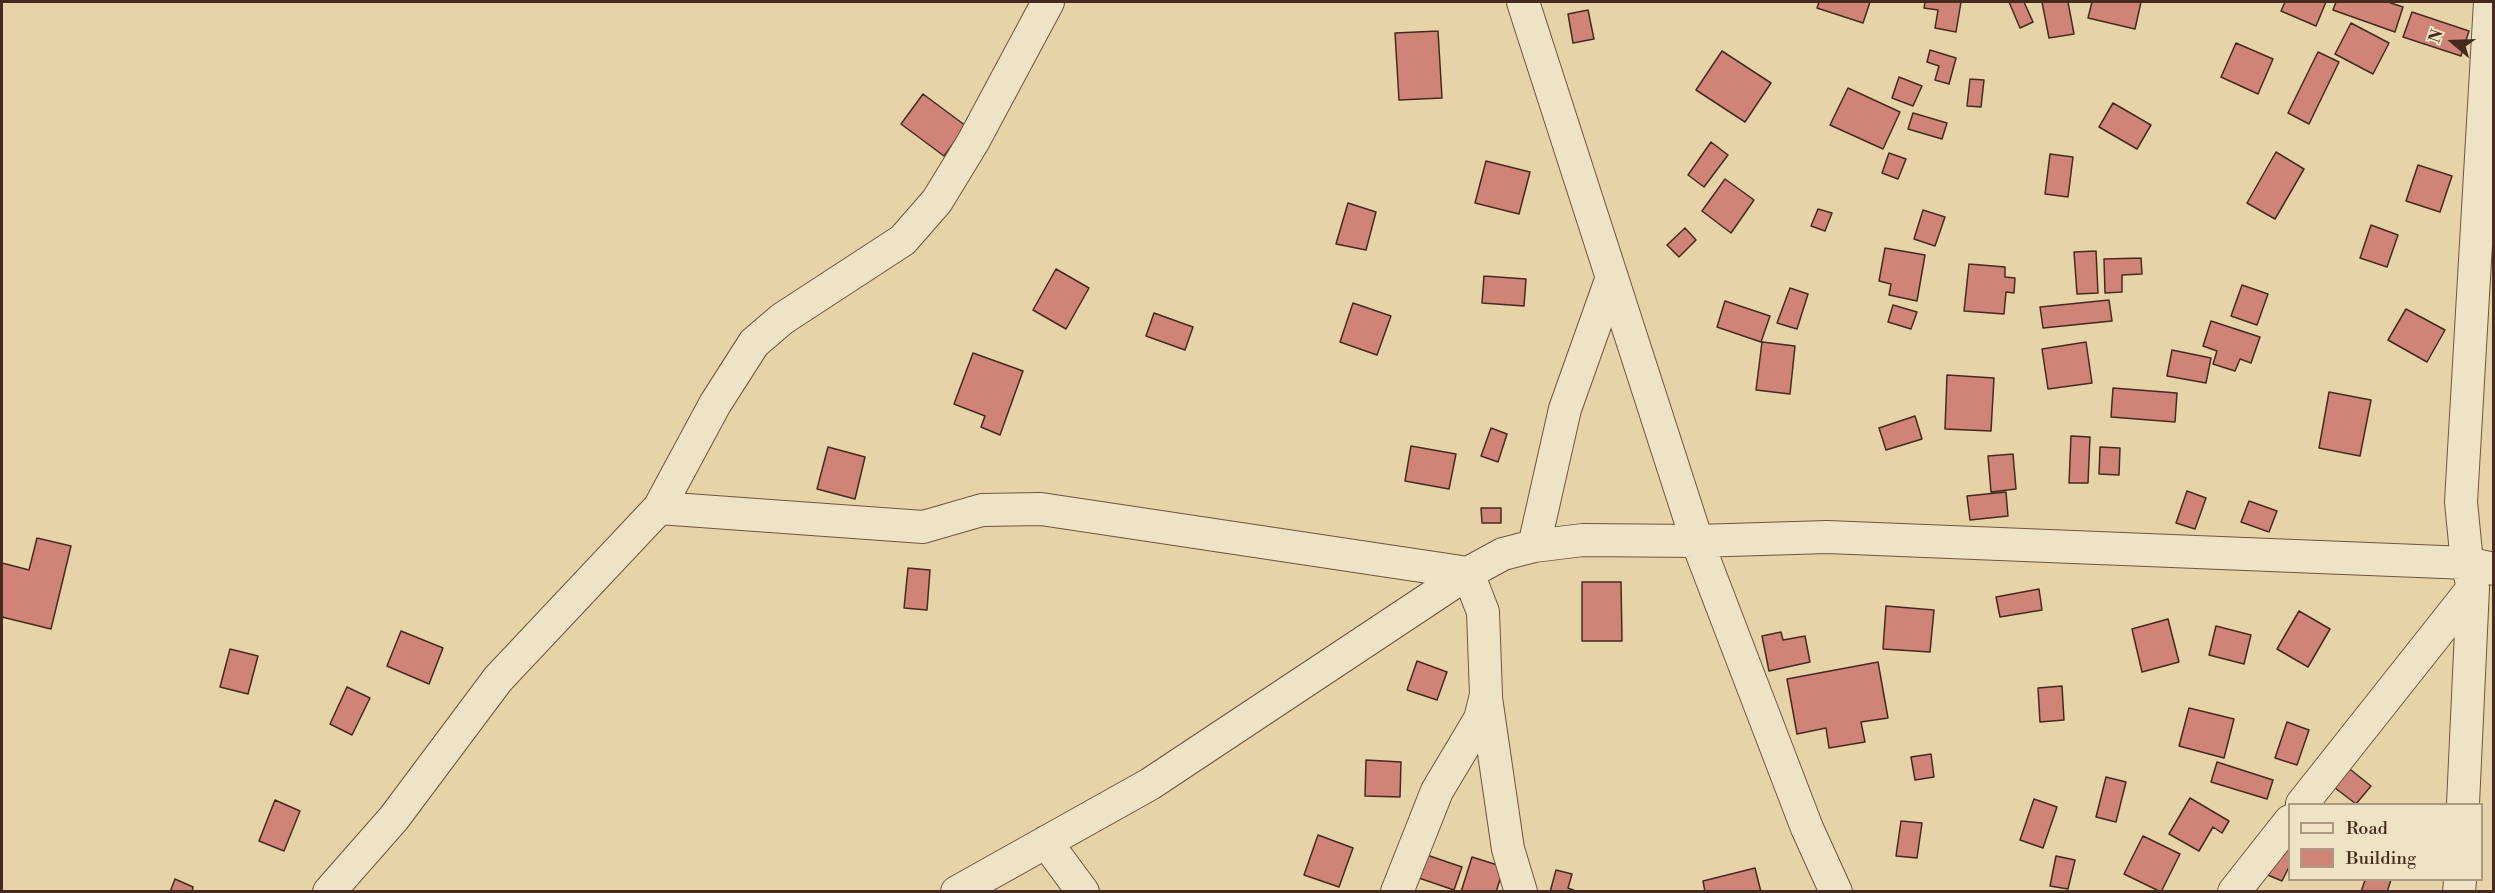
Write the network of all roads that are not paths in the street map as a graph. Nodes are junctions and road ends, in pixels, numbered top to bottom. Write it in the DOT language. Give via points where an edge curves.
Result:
graph roads {
  1 [pos="1048,2"];
  2 [pos="1523,2"];
  3 [pos="2490,2"];
  4 [pos="1612,277"];
  5 [pos="659,508"];
  6 [pos="1697,541"];
  7 [pos="1534,546"];
  8 [pos="1468,573"];
  9 [pos="2478,574"];
  10 [pos="1486,695"];
  11 [pos="2303,803"];
  12 [pos="2463,803"];
  13 [pos="2288,822"];
  14 [pos="1046,842"];
  15 [pos="329,891"];
  16 [pos="957,891"];
  17 [pos="1083,891"];
  18 [pos="1397,891"];
  19 [pos="1521,891"];
  20 [pos="1836,891"];
  21 [pos="2234,891"];
  1 -- 5 [label="street" via="937,201 903,240 782,319 754,342 715,404"];
  2 -- 4 [label="street"];
  3 -- 9 [label="street" via="2461,502"];
  4 -- 6 [label="street"];
  4 -- 7 [label="street" via="1565,409"];
  5 -- 8 [label="street" via="923,527 982,510 1041,509"];
  5 -- 15 [label="street" via="498,679 394,818"];
  6 -- 7 [label="street" via="1583,540"];
  6 -- 9 [label="street" via="1827,537"];
  6 -- 20 [label="street" via="1807,828"];
  7 -- 8 [label="street" via="1503,554"];
  8 -- 10 [label="street" via="1483,612"];
  8 -- 14 [label="street" via="1150,784"];
  9 -- 11 [label="street"];
  9 -- 12 [label="street"];
  10 -- 18 [label="street" via="1480,719 1437,791"];
  10 -- 19 [label="street" via="1508,849"];
  13 -- 21 [label="street"];
  14 -- 16 [label="street"];
  14 -- 17 [label="street"];
}
